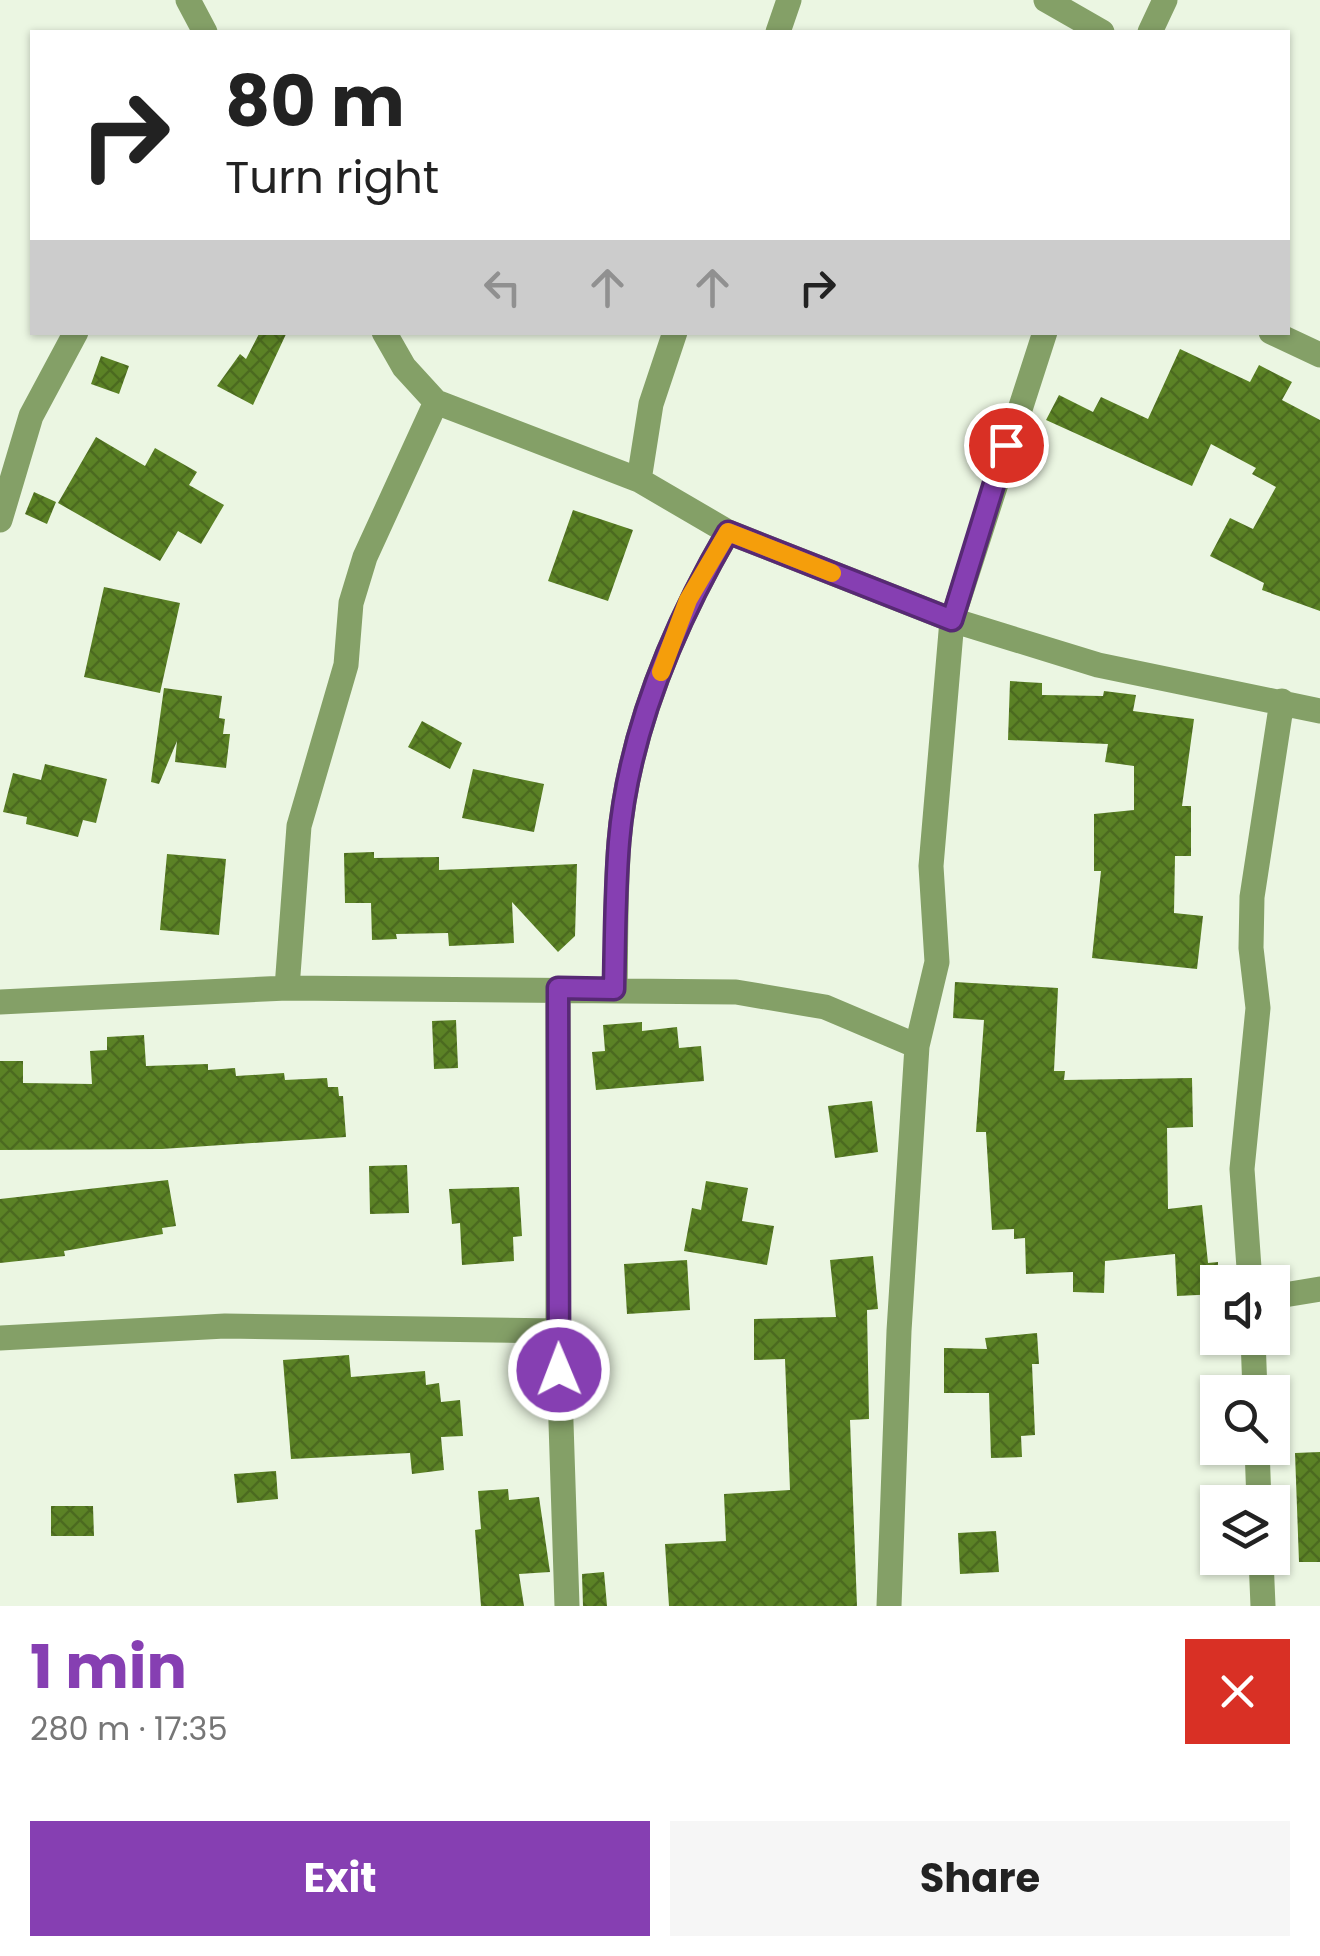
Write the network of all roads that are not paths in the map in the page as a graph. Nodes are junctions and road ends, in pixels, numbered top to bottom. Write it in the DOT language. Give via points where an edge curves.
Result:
graph roads {
  1 [pos="188,0"];
  2 [pos="789,0"];
  3 [pos="1046,0"];
  4 [pos="1164,0"];
  5 [pos="205,30"];
  6 [pos="779,30"];
  7 [pos="1098,30"];
  8 [pos="1151,30"];
  9 [pos="74,335"];
  10 [pos="386,335"];
  11 [pos="674,335"];
  12 [pos="1044,335"];
  13 [pos="1277,335"];
  14 [pos="1320,355"];
  15 [pos="436,402"];
  16 [pos="638,480"];
  17 [pos="0,520"];
  18 [pos="728,532"];
  19 [pos="952,620"];
  20 [pos="1282,701"];
  21 [pos="1320,711"];
  22 [pos="287,988"];
  23 [pos="558,988"];
  24 [pos="614,989"];
  25 [pos="0,1002"];
  26 [pos="917,1046"];
  27 [pos="1249,1265"];
  28 [pos="1320,1288"];
  29 [pos="1290,1294"];
  30 [pos="558,1331"];
  31 [pos="0,1338"];
  32 [pos="1262,1575"];
  33 [pos="566,1606"];
  34 [pos="889,1606"];
  35 [pos="1263,1606"];
  1 -- 5 [label="street"];
  2 -- 6 [label="street"];
  3 -- 7 [label="street"];
  4 -- 8 [label="street"];
  9 -- 17 [label="street" via="31,416"];
  10 -- 15 [label="street"];
  11 -- 16 [label="street"];
  12 -- 19 [label="street"];
  13 -- 14 [label="street"];
  15 -- 16 [label="street"];
  15 -- 22 [label="street" via="351,603 337,703 298,826"];
  16 -- 18 [label="street"];
  18 -- 19 [label="street"];
  18 -- 24 [label="street" via="688,600 643,724 619,839"];
  19 -- 20 [label="street" via="1098,664"];
  19 -- 26 [label="street" via="930,866 936,962"];
  20 -- 21 [label="street"];
  20 -- 27 [label="street" via="1252,897 1258,1008 1242,1168"];
  22 -- 23 [label="street"];
  22 -- 25 [label="street"];
  23 -- 24 [label="street"];
  23 -- 30 [label="street"];
  24 -- 26 [label="street" via="736,992 825,1007"];
  26 -- 34 [label="street"];
  28 -- 29 [label="street"];
  30 -- 31 [label="street" via="225,1326"];
  30 -- 33 [label="street"];
  32 -- 35 [label="street"];
}
